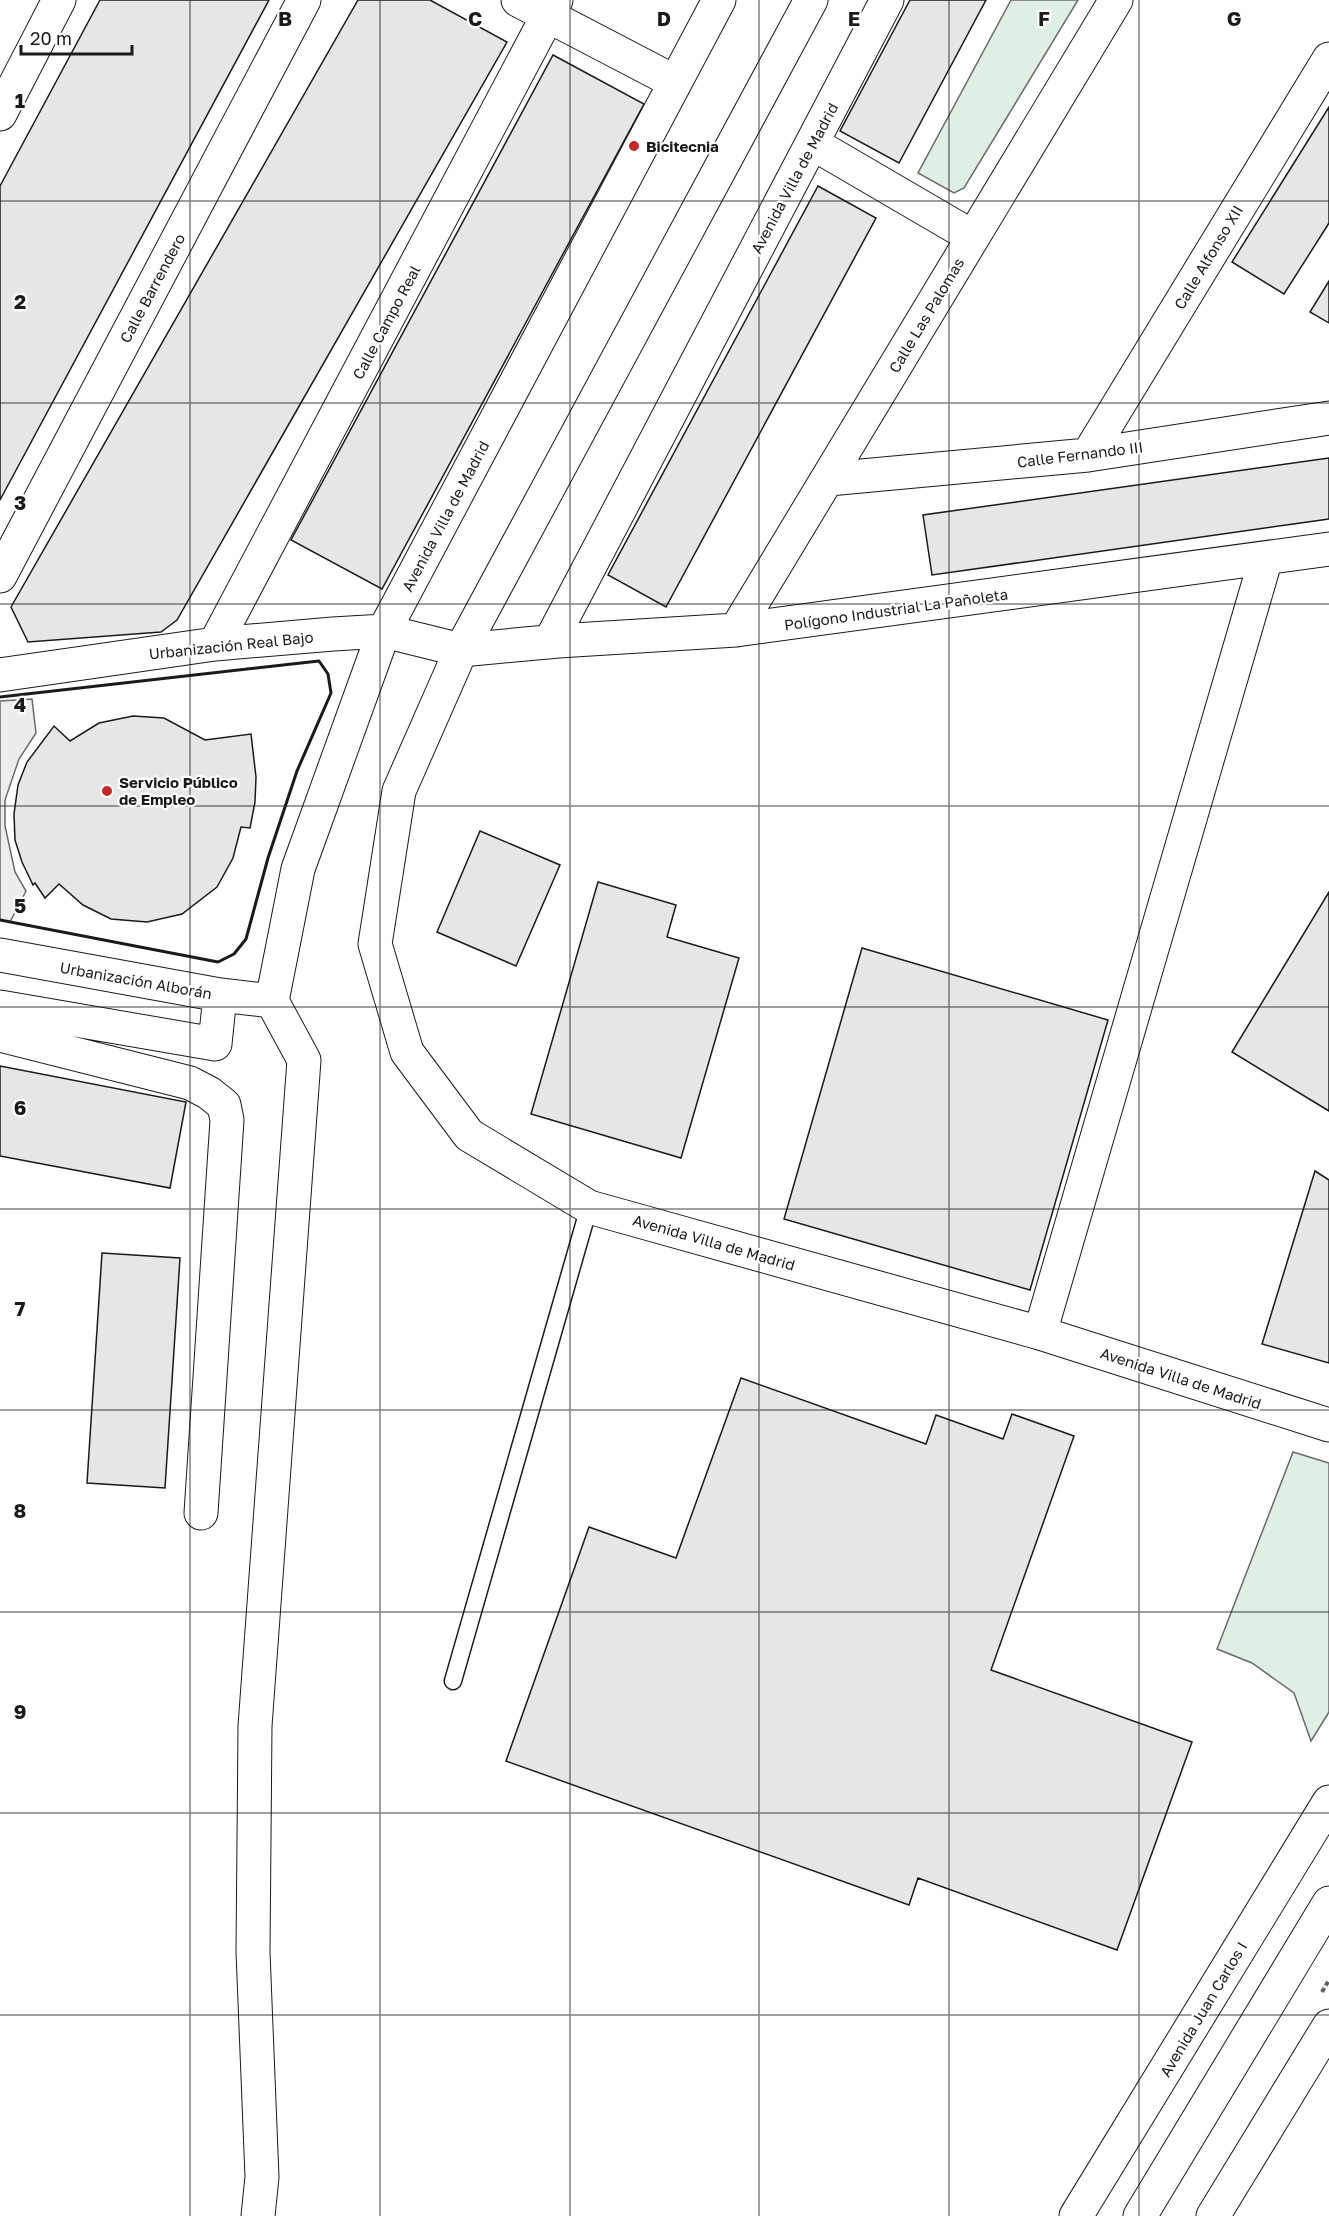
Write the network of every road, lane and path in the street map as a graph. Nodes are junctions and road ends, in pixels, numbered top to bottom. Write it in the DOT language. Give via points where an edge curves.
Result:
graph roads {
  1 [pos="59,0"];
  2 [pos="304,0"];
  3 [pos="518,0"];
  4 [pos="719,0"];
  5 [pos="811,0"];
  6 [pos="887,0"];
  7 [pos="1116,0"];
  8 [pos="552,8"];
  9 [pos="1329,59"];
  10 [pos="675,82"];
  11 [pos="0,114"];
  12 [pos="812,143"];
  13 [pos="973,237"];
  14 [pos="1329,418"];
  15 [pos="1088,455"];
  16 [pos="829,479"];
  17 [pos="1329,549"];
  18 [pos="1266,558"];
  19 [pos="0,576"];
  20 [pos="736,630"];
  21 [pos="384,631"];
  22 [pos="550,642"];
  23 [pos="215,644"];
  24 [pos="461,650"];
  25 [pos="0,675"];
  26 [pos="0,955"];
  27 [pos="220,996"];
  28 [pos="272,1000"];
  29 [pos="0,1007"];
  30 [pos="0,1035"];
  31 [pos="589,1207"];
  32 [pos="1040,1333"];
  33 [pos="1329,1425"];
  34 [pos="201,1513"];
  35 [pos="453,1681"];
  36 [pos="1329,1802"];
  37 [pos="1329,1903"];
  38 [pos="1329,2026"];
  39 [pos="258,2216"];
  40 [pos="1077,2216"];
  41 [pos="1140,2216"];
  42 [pos="1213,2216"];
  1 -- 11 [label="street"];
  2 -- 19 [label="street, Calle Barrendero"];
  3 -- 8 [label="street"];
  4 -- 10 [label="street, Avenida Villa de Madrid"];
  5 -- 24 [label="street, Avenida Villa de Madrid"];
  6 -- 12 [label="street, Avenida Villa de Madrid"];
  7 -- 13 [label="street, Calle Las Palomas"];
  8 -- 10 [label="street"];
  8 -- 23 [label="street, Calle Campo Real"];
  9 -- 15 [label="street, Calle Alfonso XII"];
  10 -- 21 [label="street, Avenida Villa de Madrid"];
  12 -- 13 [label="street"];
  12 -- 22 [label="street, Avenida Villa de Madrid"];
  13 -- 16 [label="street, Calle Las Palomas"];
  14 -- 15 [label="street, Calle Fernando III"];
  15 -- 16 [label="street, Calle Fernando III"];
  16 -- 20 [label="street, Calle Las Palomas"];
  17 -- 18 [label="street, Polígono Industrial La Pañoleta"];
  18 -- 20 [label="street, Polígono Industrial La Pañoleta"];
  18 -- 32 [label="street"];
  20 -- 22 [label="street, Polígono Industrial La Pañoleta"];
  21 -- 23 [label="street, Urbanización Real Bajo"];
  21 -- 24 [label="street, Urbanización Real Bajo"];
  21 -- 28 [label="street, Avenida Villa de Madrid" via="298,869"];
  22 -- 24 [label="street, Polígono Industrial La Pañoleta"];
  23 -- 25 [label="street, Urbanización Real Bajo"];
  24 -- 31 [label="street, Avenida Villa de Madrid" via="399,791 375,944 407,1052 469,1136"];
  26 -- 27 [label="street, Urbanización Alborán"];
  27 -- 28 [label="street, Urbanización Alborán"];
  27 -- 29 [label="street" via="215,1044"];
  28 -- 39 [label="street" via="304,1060 255,1726 253,1953 262,2177"];
  30 -- 34 [label="street" via="190,1083 224,1105 227,1120"];
  31 -- 32 [label="street, Avenida Villa de Madrid"];
  31 -- 35 [label="lane"];
  32 -- 33 [label="street, Avenida Villa de Madrid"];
  36 -- 40 [label="street, Avenida Juan Carlos I"];
  37 -- 41 [label="street"];
  38 -- 42 [label="street"];
}
